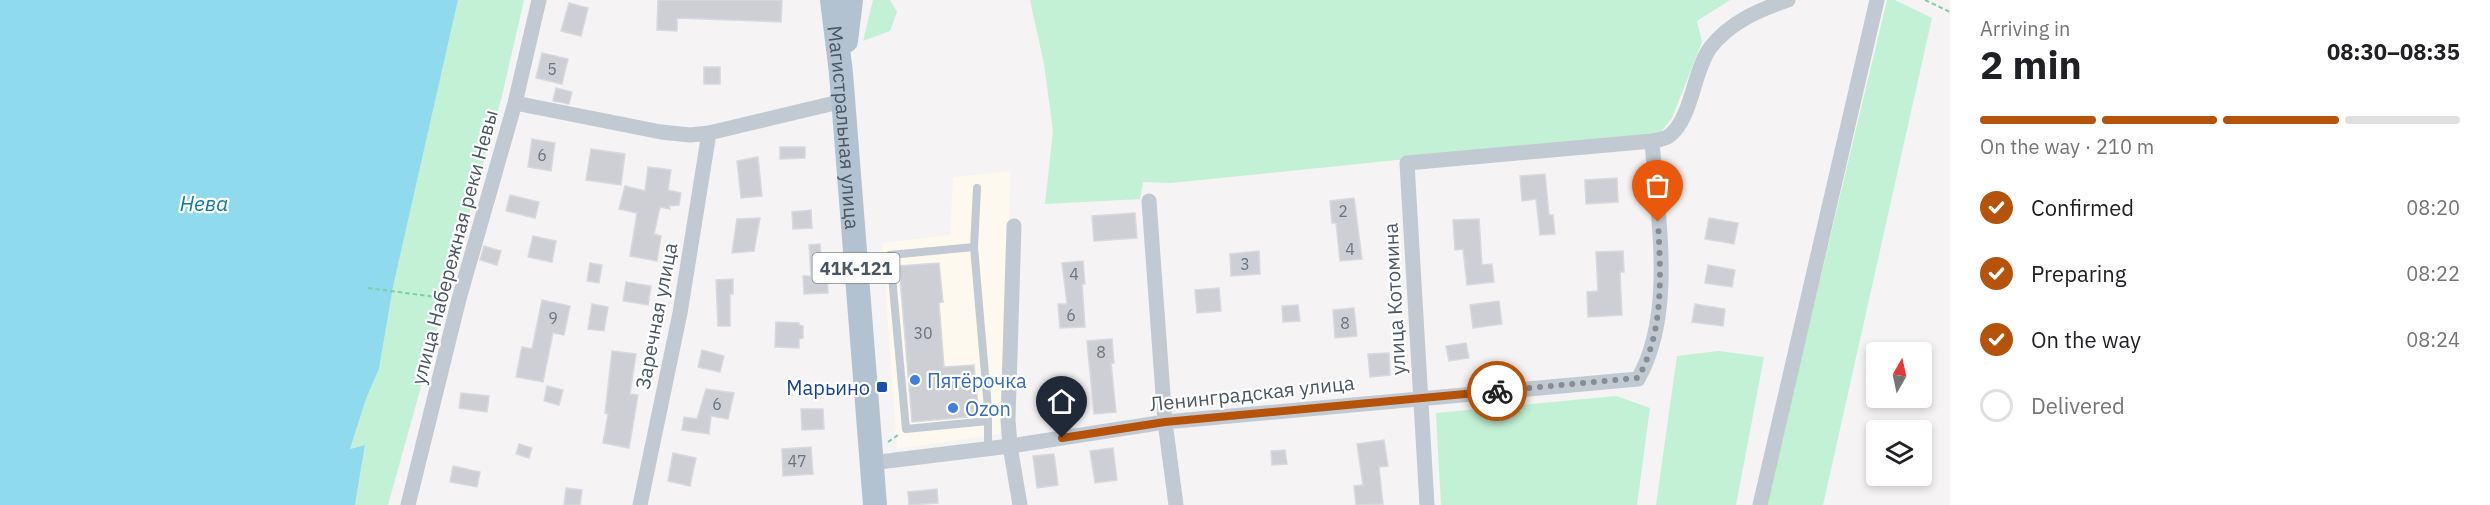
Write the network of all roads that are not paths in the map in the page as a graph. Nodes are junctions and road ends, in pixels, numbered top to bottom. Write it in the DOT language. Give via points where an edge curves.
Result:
graph roads {
  1 [pos="539,0"];
  2 [pos="832,0"];
  3 [pos="851,0"];
  4 [pos="1788,0"];
  5 [pos="1877,0"];
  6 [pos="841,73"];
  7 [pos="843,101"];
  8 [pos="515,103"];
  9 [pos="709,133"];
  10 [pos="1652,141"];
  11 [pos="977,188"];
  12 [pos="1149,201"];
  13 [pos="1014,226"];
  14 [pos="974,247"];
  15 [pos="1421,397"];
  16 [pos="988,421"];
  17 [pos="1165,422"];
  18 [pos="1010,446"];
  19 [pos="988,448"];
  20 [pos="872,463"];
  21 [pos="408,505"];
  22 [pos="640,505"];
  23 [pos="875,505"];
  24 [pos="1020,505"];
  25 [pos="1176,505"];
  26 [pos="1427,505"];
  27 [pos="1760,505"];
  1 -- 8 [label="street, улица Набережная реки Невы"];
  2 -- 6 [label="main road, Магистральная улица"];
  3 -- 6 [label="main road"];
  4 -- 10 [label="street" via="1760,10 1722,35 1700,65 1680,124 1668,137"];
  5 -- 27 [label="street"];
  6 -- 7 [label="main road, Магистральная улица / 41К-121"];
  7 -- 9 [label="street"];
  7 -- 20 [label="main road, Магистральная улица / 41К-121"];
  8 -- 9 [label="street" via="661,132"];
  8 -- 21 [label="street, улица Набережная реки Невы" via="459,299"];
  9 -- 22 [label="street, Заречная улица" via="680,313"];
  10 -- 15 [label="street, Ленинградская улица" via="1660,295 1649,359 1638,378"];
  10 -- 15 [label="street, улица Котомина" via="1407,163"];
  11 -- 14 [label="lane"];
  12 -- 17 [label="street"];
  13 -- 18 [label="street"];
  14 -- 16 [label="lane"];
  14 -- 16 [label="lane" via="890,255 906,429"];
  15 -- 17 [label="street, Ленинградская улица"];
  15 -- 26 [label="street, улица Котомина"];
  16 -- 19 [label="lane"];
  17 -- 18 [label="street, Ленинградская улица"];
  17 -- 25 [label="street"];
  18 -- 19 [label="street, Ленинградская улица"];
  18 -- 24 [label="street"];
  19 -- 20 [label="street, Ленинградская улица"];
  20 -- 23 [label="main road, Магистральная улица / 41К-121"];
}
